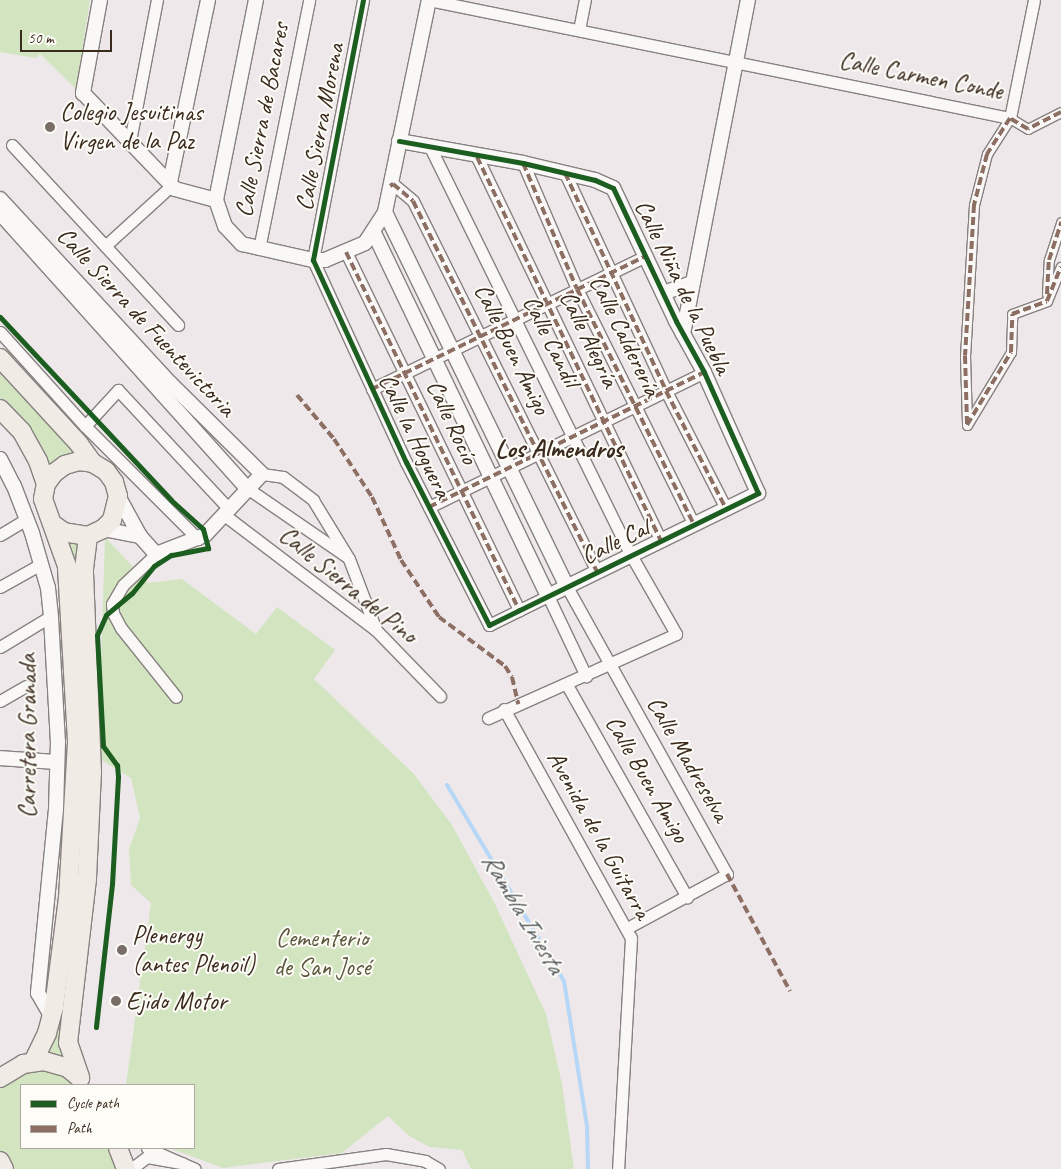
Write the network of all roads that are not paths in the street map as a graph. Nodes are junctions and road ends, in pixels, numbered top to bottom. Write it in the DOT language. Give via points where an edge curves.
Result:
graph roads {
  1 [pos="100,0"];
  2 [pos="157,0"];
  3 [pos="208,0"];
  4 [pos="256,0"];
  5 [pos="309,0"];
  6 [pos="363,0"];
  7 [pos="429,0"];
  8 [pos="584,0"];
  9 [pos="748,0"];
  10 [pos="1034,0"];
  11 [pos="579,30"];
  12 [pos="736,61"];
  13 [pos="1061,112"];
  14 [pos="1010,118"];
  15 [pos="130,141"];
  16 [pos="399,141"];
  17 [pos="12,144"];
  18 [pos="430,147"];
  19 [pos="477,157"];
  20 [pos="524,163"];
  21 [pos="565,173"];
  22 [pos="171,184"];
  23 [pos="390,186"];
  24 [pos="0,199"];
  25 [pos="216,200"];
  26 [pos="385,212"];
  27 [pos="0,213"];
  28 [pos="1061,222"];
  29 [pos="374,233"];
  30 [pos="105,246"];
  31 [pos="260,249"];
  32 [pos="346,252"];
  33 [pos="646,256"];
  34 [pos="313,260"];
  35 [pos="1061,267"];
  36 [pos="612,273"];
  37 [pos="692,283"];
  38 [pos="577,289"];
  39 [pos="663,293"];
  40 [pos="1047,302"];
  41 [pos="546,304"];
  42 [pos="515,319"];
  43 [pos="178,325"];
  44 [pos="0,332"];
  45 [pos="683,334"];
  46 [pos="481,336"];
  47 [pos="453,349"];
  48 [pos="0,358"];
  49 [pos="434,358"];
  50 [pos="704,372"];
  51 [pos="404,373"];
  52 [pos="372,389"];
  53 [pos="666,391"];
  54 [pos="634,406"];
  55 [pos="0,409"];
  56 [pos="604,421"];
  57 [pos="86,426"];
  58 [pos="572,437"];
  59 [pos="539,453"];
  60 [pos="0,459"];
  61 [pos="93,463"];
  62 [pos="511,466"];
  63 [pos="262,474"];
  64 [pos="489,477"];
  65 [pos="46,484"];
  66 [pos="247,488"];
  67 [pos="460,492"];
  68 [pos="758,493"];
  69 [pos="118,496"];
  70 [pos="429,507"];
  71 [pos="726,509"];
  72 [pos="226,511"];
  73 [pos="27,519"];
  74 [pos="54,525"];
  75 [pos="694,525"];
  76 [pos="96,532"];
  77 [pos="0,535"];
  78 [pos="140,536"];
  79 [pos="198,539"];
  80 [pos="661,541"];
  81 [pos="156,554"];
  82 [pos="631,555"];
  83 [pos="349,559"];
  84 [pos="41,564"];
  85 [pos="596,572"];
  86 [pos="567,586"];
  87 [pos="0,587"];
  88 [pos="548,596"];
  89 [pos="519,610"];
  90 [pos="51,616"];
  91 [pos="489,625"];
  92 [pos="376,630"];
  93 [pos="0,647"];
  94 [pos="609,665"];
  95 [pos="586,676"];
  96 [pos="567,685"];
  97 [pos="26,686"];
  98 [pos="176,696"];
  99 [pos="440,696"];
  100 [pos="0,701"];
  101 [pos="504,709"];
  102 [pos="488,718"];
  103 [pos="0,758"];
  104 [pos="56,762"];
  105 [pos="687,896"];
  106 [pos="627,928"];
  107 [pos="52,1017"];
  108 [pos="33,1062"];
  109 [pos="0,1078"];
  110 [pos="83,1081"];
  111 [pos="118,1149"];
  112 [pos="149,1149"];
  113 [pos="409,1158"];
  114 [pos="0,1161"];
  115 [pos="182,1163"];
  116 [pos="4,1169"];
  117 [pos="126,1169"];
  118 [pos="131,1169"];
  119 [pos="195,1169"];
  120 [pos="278,1169"];
  121 [pos="420,1169"];
  122 [pos="439,1169"];
  123 [pos="618,1169"];
  1 -- 15 [label="street" via="83,93"];
  2 -- 15 [label="street"];
  3 -- 22 [label="street"];
  4 -- 25 [label="street"];
  5 -- 31 [label="street, Calle Sierra de Bacares"];
  6 -- 34 [label="street, Calle Sierra Morena"];
  7 -- 11 [label="street, Calle Carmen Conde"];
  7 -- 16 [label="street"];
  8 -- 11 [label="street"];
  9 -- 12 [label="street"];
  10 -- 14 [label="street, Calle Carmen Conde"];
  11 -- 12 [label="street, Calle Carmen Conde"];
  12 -- 14 [label="street, Calle Carmen Conde"];
  12 -- 37 [label="street"];
  13 -- 14 [label="street" via="1028,129"];
  14 -- 40 [label="street" via="986,154 974,204 965,356 968,425 1011,352 1012,314"];
  15 -- 22 [label="street"];
  16 -- 18 [label="street, Calle Niña de la Puebla"];
  16 -- 23 [label="street"];
  17 -- 30 [label="street"];
  18 -- 19 [label="street, Calle Niña de la Puebla"];
  18 -- 42 [label="street, Calle Candil"];
  19 -- 20 [label="street, Calle Niña de la Puebla"];
  19 -- 41 [label="street, Calle Alegría"];
  20 -- 21 [label="street, Calle Niña de la Puebla"];
  20 -- 38 [label="street, Calle Calderería"];
  21 -- 33 [label="street, Calle Niña de la Puebla" via="613,188"];
  21 -- 36 [label="street"];
  22 -- 25 [label="street"];
  22 -- 30 [label="street"];
  23 -- 26 [label="street"];
  23 -- 46 [label="street, Calle Buen Amigo" via="393,184 413,201"];
  24 -- 63 [label="street, Calle Sierra de Fuentevictoria" via="170,383"];
  25 -- 31 [label="street" via="225,226 242,244"];
  26 -- 29 [label="street"];
  26 -- 47 [label="street"];
  27 -- 66 [label="street"];
  28 -- 40 [label="street" via="1049,260"];
  29 -- 32 [label="street" via="365,243"];
  29 -- 49 [label="street"];
  30 -- 43 [label="street"];
  31 -- 34 [label="street"];
  32 -- 34 [label="street"];
  32 -- 51 [label="street, Calle Rocío"];
  33 -- 36 [label="street"];
  33 -- 39 [label="street, Calle Niña de la Puebla"];
  34 -- 52 [label="street, Calle la Hoguera"];
  35 -- 40 [label="street"];
  36 -- 38 [label="street"];
  36 -- 53 [label="street"];
  37 -- 39 [label="street"];
  37 -- 45 [label="street"];
  38 -- 41 [label="street"];
  38 -- 54 [label="street, Calle Calderería"];
  39 -- 45 [label="street, Calle Niña de la Puebla"];
  41 -- 42 [label="street"];
  41 -- 56 [label="street, Calle Alegría"];
  42 -- 46 [label="street"];
  42 -- 58 [label="street, Calle Candil"];
  44 -- 57 [label="street"];
  45 -- 50 [label="street, Calle Niña de la Puebla"];
  46 -- 47 [label="street"];
  46 -- 59 [label="street, Calle Buen Amigo"];
  47 -- 49 [label="street"];
  47 -- 62 [label="street"];
  48 -- 61 [label="main road"];
  49 -- 51 [label="street"];
  49 -- 64 [label="street"];
  50 -- 53 [label="street"];
  50 -- 68 [label="street, Calle Niña de la Puebla"];
  51 -- 52 [label="street"];
  51 -- 67 [label="street, Calle Rocío"];
  52 -- 70 [label="street, Calle la Hoguera"];
  53 -- 54 [label="street"];
  53 -- 71 [label="street"];
  54 -- 56 [label="street"];
  54 -- 75 [label="street, Calle Calderería"];
  55 -- 65 [label="main road, Carretera Granada" via="22,432"];
  56 -- 58 [label="street"];
  56 -- 80 [label="street, Calle Alegría"];
  57 -- 72 [label="street, Calle Sierra del Pino" via="118,390"];
  57 -- 79 [label="street"];
  58 -- 59 [label="street"];
  58 -- 82 [label="street, Calle Candil"];
  59 -- 62 [label="street"];
  59 -- 85 [label="street, Calle Buen Amigo"];
  60 -- 73 [label="street, Carretera Granada"];
  61 -- 65 [label="main road" via="65,464"];
  61 -- 69 [label="main road" via="106,470"];
  62 -- 64 [label="street"];
  62 -- 86 [label="street"];
  63 -- 66 [label="street"];
  63 -- 83 [label="street" via="283,477 313,500"];
  64 -- 67 [label="street"];
  64 -- 88 [label="street"];
  65 -- 74 [label="main road, Carretera Granada" via="43,498 46,513"];
  66 -- 72 [label="street"];
  66 -- 83 [label="street"];
  67 -- 70 [label="street"];
  67 -- 89 [label="street, Calle Rocío"];
  68 -- 71 [label="street, Calle Cal"];
  69 -- 76 [label="main road" via="115,514"];
  69 -- 78 [label="street"];
  70 -- 91 [label="street, Calle la Hoguera"];
  71 -- 75 [label="street, Calle Cal"];
  72 -- 79 [label="street" via="205,536"];
  72 -- 92 [label="street, Calle Sierra del Pino"];
  73 -- 77 [label="street"];
  73 -- 84 [label="street, Carretera Granada"];
  74 -- 76 [label="main road" via="76,536"];
  74 -- 107 [label="main road, Carretera Granada" via="68,572 77,741 68,898"];
  75 -- 80 [label="street, Calle Cal"];
  76 -- 78 [label="street"];
  76 -- 110 [label="main road" via="84,570 92,772 86,887 68,1043"];
  78 -- 81 [label="street"];
  79 -- 81 [label="street"];
  80 -- 82 [label="street, Calle Cal"];
  81 -- 98 [label="street" via="123,585 112,604 113,613 121,628"];
  82 -- 85 [label="street, Calle Cal"];
  82 -- 94 [label="street, Calle Candil" via="676,634"];
  83 -- 92 [label="street"];
  84 -- 87 [label="street"];
  84 -- 90 [label="street, Carretera Granada"];
  85 -- 86 [label="street, Calle Cal"];
  86 -- 88 [label="street, Calle Cal"];
  86 -- 94 [label="street, Calle Madreselva"];
  88 -- 89 [label="street, Calle Cal"];
  88 -- 95 [label="street"];
  89 -- 91 [label="street, Calle Cal"];
  90 -- 93 [label="street"];
  90 -- 104 [label="street, Carretera Granada"];
  92 -- 99 [label="street, Calle Sierra del Pino"];
  94 -- 95 [label="street"];
  94 -- 105 [label="street, Calle Madreselva" via="727,874"];
  95 -- 96 [label="street"];
  96 -- 101 [label="street"];
  96 -- 105 [label="street, Calle Buen Amigo"];
  97 -- 100 [label="street"];
  101 -- 102 [label="street"];
  101 -- 106 [label="street, Avenida de la Guitarra"];
  103 -- 104 [label="street"];
  104 -- 107 [label="street, Carretera Granada" via="56,810 38,993"];
  105 -- 106 [label="street"];
  106 -- 123 [label="street, Avenida de la Guitarra" via="631,938"];
  107 -- 108 [label="main road, Carretera Granada"];
  108 -- 109 [label="main road" via="11,1069"];
  108 -- 110 [label="main road" via="55,1063"];
  111 -- 117 [label="main road"];
  112 -- 115 [label="street"];
  113 -- 120 [label="street" via="386,1154"];
  113 -- 121 [label="street"];
  113 -- 122 [label="street" via="425,1161"];
  114 -- 116 [label="main road"];
  115 -- 118 [label="street" via="146,1157"];
  115 -- 119 [label="street"];
}
